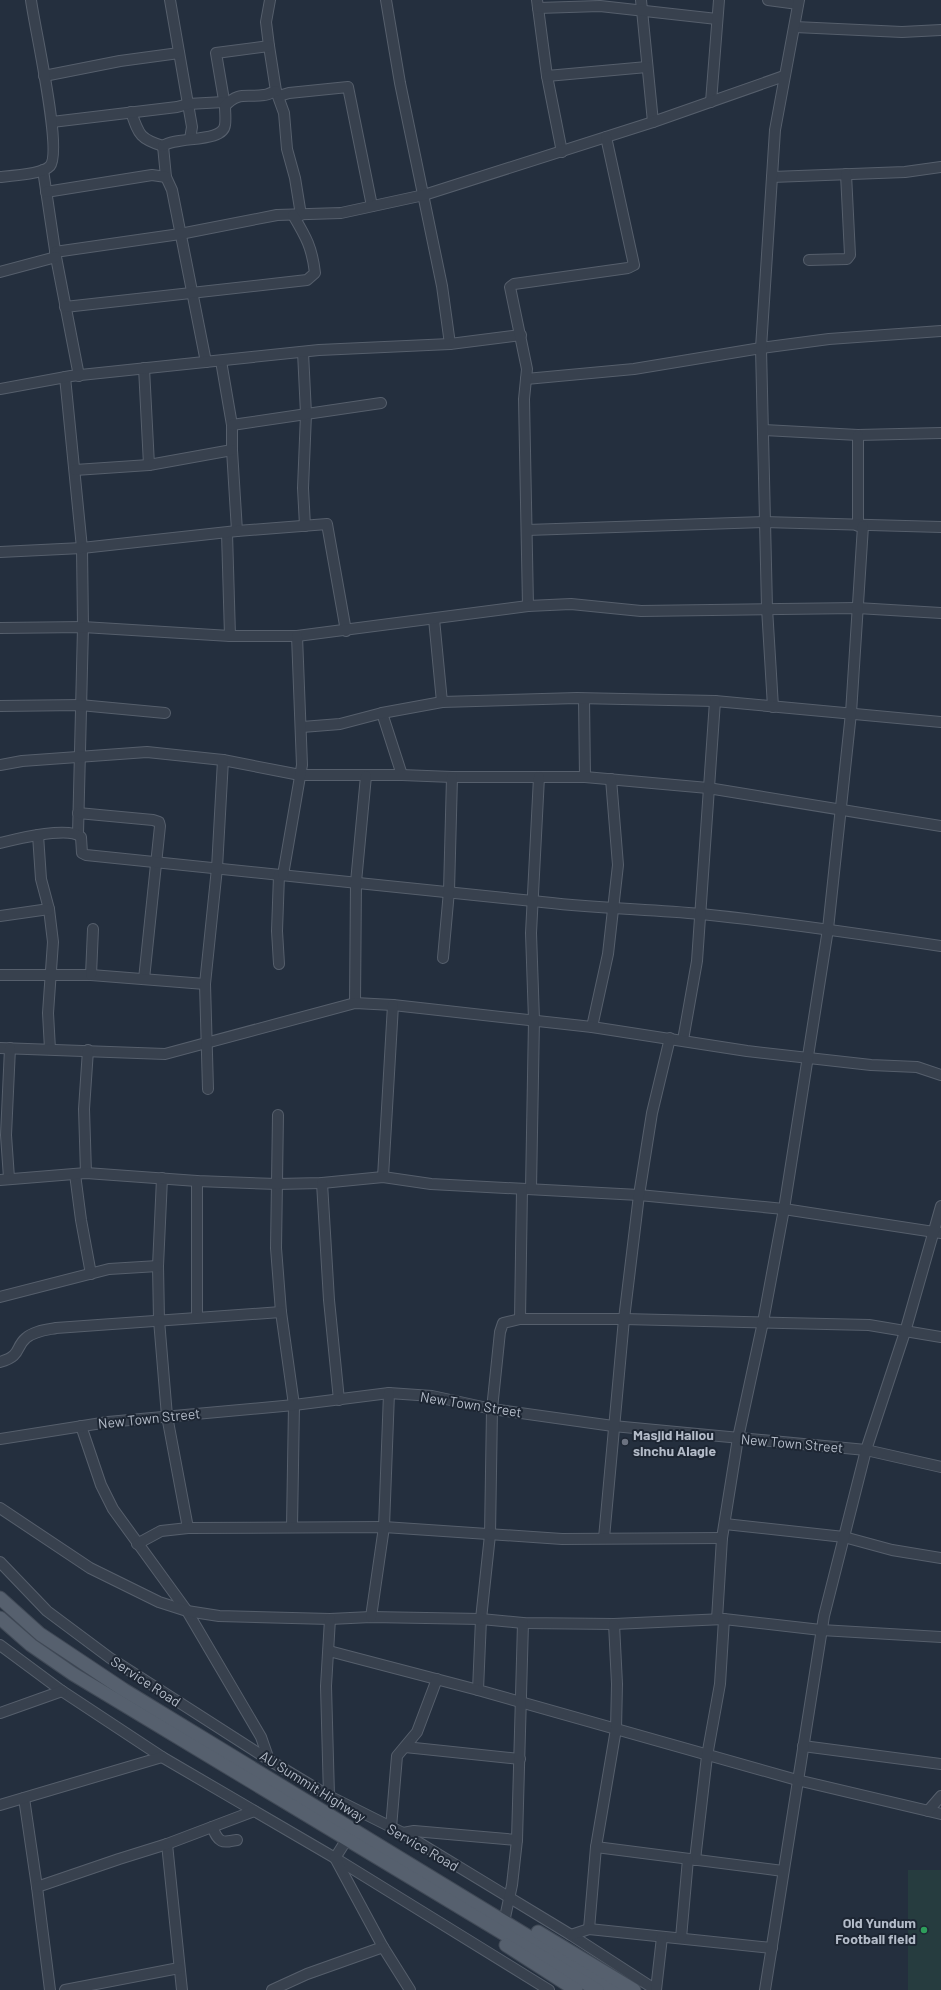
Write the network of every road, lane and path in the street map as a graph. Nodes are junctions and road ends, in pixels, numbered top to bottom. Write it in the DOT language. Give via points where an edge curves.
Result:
graph roads {
  1 [pos="32,0"];
  2 [pos="170,0"];
  3 [pos="270,0"];
  4 [pos="386,0"];
  5 [pos="719,0"];
  6 [pos="768,0"];
  7 [pos="798,2"];
  8 [pos="537,4"];
  9 [pos="641,5"];
  10 [pos="717,19"];
  11 [pos="795,27"];
  12 [pos="941,30"];
  13 [pos="269,46"];
  14 [pos="179,53"];
  15 [pos="647,67"];
  16 [pos="44,76"];
  17 [pos="547,76"];
  18 [pos="784,76"];
  19 [pos="278,94"];
  20 [pos="711,102"];
  21 [pos="188,104"];
  22 [pos="224,104"];
  23 [pos="131,112"];
  24 [pos="52,122"];
  25 [pos="652,122"];
  26 [pos="606,137"];
  27 [pos="190,139"];
  28 [pos="163,146"];
  29 [pos="562,152"];
  30 [pos="941,167"];
  31 [pos="43,170"];
  32 [pos="846,174"];
  33 [pos="0,177"];
  34 [pos="166,177"];
  35 [pos="772,177"];
  36 [pos="46,192"];
  37 [pos="424,195"];
  38 [pos="372,206"];
  39 [pos="297,215"];
  40 [pos="180,234"];
  41 [pos="55,254"];
  42 [pos="809,260"];
  43 [pos="0,272"];
  44 [pos="191,294"];
  45 [pos="65,307"];
  46 [pos="941,331"];
  47 [pos="521,335"];
  48 [pos="450,344"];
  49 [pos="761,348"];
  50 [pos="303,352"];
  51 [pos="221,361"];
  52 [pos="206,362"];
  53 [pos="144,368"];
  54 [pos="78,376"];
  55 [pos="65,377"];
  56 [pos="526,379"];
  57 [pos="0,389"];
  58 [pos="381,403"];
  59 [pos="306,414"];
  60 [pos="232,425"];
  61 [pos="764,430"];
  62 [pos="941,433"];
  63 [pos="858,435"];
  64 [pos="232,450"];
  65 [pos="149,465"];
  66 [pos="74,470"];
  67 [pos="764,522"];
  68 [pos="305,526"];
  69 [pos="860,526"];
  70 [pos="941,527"];
  71 [pos="528,530"];
  72 [pos="232,532"];
  73 [pos="82,548"];
  74 [pos="0,552"];
  75 [pos="528,606"];
  76 [pos="766,608"];
  77 [pos="858,608"];
  78 [pos="941,613"];
  79 [pos="434,619"];
  80 [pos="83,627"];
  81 [pos="0,628"];
  82 [pos="346,630"];
  83 [pos="230,636"];
  84 [pos="297,636"];
  85 [pos="584,699"];
  86 [pos="715,701"];
  87 [pos="442,702"];
  88 [pos="80,705"];
  89 [pos="0,706"];
  90 [pos="773,707"];
  91 [pos="164,713"];
  92 [pos="382,713"];
  93 [pos="851,713"];
  94 [pos="941,722"];
  95 [pos="302,727"];
  96 [pos="78,756"];
  97 [pos="223,760"];
  98 [pos="0,765"];
  99 [pos="402,775"];
  100 [pos="300,776"];
  101 [pos="366,776"];
  102 [pos="452,777"];
  103 [pos="539,777"];
  104 [pos="585,777"];
  105 [pos="611,779"];
  106 [pos="708,788"];
  107 [pos="840,808"];
  108 [pos="78,813"];
  109 [pos="941,826"];
  110 [pos="78,834"];
  111 [pos="38,835"];
  112 [pos="0,843"];
  113 [pos="157,862"];
  114 [pos="217,868"];
  115 [pos="281,875"];
  116 [pos="356,882"];
  117 [pos="449,891"];
  118 [pos="534,901"];
  119 [pos="49,909"];
  120 [pos="614,909"];
  121 [pos="700,914"];
  122 [pos="0,916"];
  123 [pos="93,929"];
  124 [pos="828,929"];
  125 [pos="941,946"];
  126 [pos="443,958"];
  127 [pos="279,964"];
  128 [pos="0,975"];
  129 [pos="51,975"];
  130 [pos="91,976"];
  131 [pos="144,979"];
  132 [pos="205,984"];
  133 [pos="356,1003"];
  134 [pos="393,1005"];
  135 [pos="534,1020"];
  136 [pos="592,1027"];
  137 [pos="670,1038"];
  138 [pos="682,1040"];
  139 [pos="206,1043"];
  140 [pos="5,1048"];
  141 [pos="50,1049"];
  142 [pos="88,1050"];
  143 [pos="809,1059"];
  144 [pos="941,1075"];
  145 [pos="208,1089"];
  146 [pos="278,1115"];
  147 [pos="86,1173"];
  148 [pos="75,1174"];
  149 [pos="383,1177"];
  150 [pos="162,1178"];
  151 [pos="5,1179"];
  152 [pos="197,1181"];
  153 [pos="322,1183"];
  154 [pos="277,1184"];
  155 [pos="527,1189"];
  156 [pos="639,1195"];
  157 [pos="941,1206"];
  158 [pos="784,1209"];
  159 [pos="938,1232"];
  160 [pos="158,1266"];
  161 [pos="91,1274"];
  162 [pos="0,1297"];
  163 [pos="281,1312"];
  164 [pos="197,1317"];
  165 [pos="159,1320"];
  166 [pos="520,1320"];
  167 [pos="624,1320"];
  168 [pos="763,1322"];
  169 [pos="905,1332"];
  170 [pos="941,1337"];
  171 [pos="0,1362"];
  172 [pos="389,1393"];
  173 [pos="339,1400"];
  174 [pos="294,1405"];
  175 [pos="492,1409"];
  176 [pos="167,1416"];
  177 [pos="81,1426"];
  178 [pos="613,1426"];
  179 [pos="738,1438"];
  180 [pos="0,1439"];
  181 [pos="866,1450"];
  182 [pos="941,1467"];
  183 [pos="0,1508"];
  184 [pos="725,1524"];
  185 [pos="292,1527"];
  186 [pos="384,1527"];
  187 [pos="188,1528"];
  188 [pos="490,1535"];
  189 [pos="604,1538"];
  190 [pos="722,1538"];
  191 [pos="844,1538"];
  192 [pos="137,1544"];
  193 [pos="941,1558"];
  194 [pos="0,1562"];
  195 [pos="0,1598"];
  196 [pos="187,1611"];
  197 [pos="371,1617"];
  198 [pos="0,1618"];
  199 [pos="721,1618"];
  200 [pos="330,1619"];
  201 [pos="481,1619"];
  202 [pos="523,1623"];
  203 [pos="614,1624"];
  204 [pos="821,1630"];
  205 [pos="941,1637"];
  206 [pos="0,1645"];
  207 [pos="328,1651"];
  208 [pos="437,1679"];
  209 [pos="478,1690"];
  210 [pos="62,1691"];
  211 [pos="522,1704"];
  212 [pos="0,1713"];
  213 [pos="616,1729"];
  214 [pos="405,1746"];
  215 [pos="803,1746"];
  216 [pos="707,1756"];
  217 [pos="162,1757"];
  218 [pos="520,1759"];
  219 [pos="269,1760"];
  220 [pos="941,1764"];
  221 [pos="797,1780"];
  222 [pos="329,1796"];
  223 [pos="941,1796"];
  224 [pos="24,1798"];
  225 [pos="0,1805"];
  226 [pos="928,1810"];
  227 [pos="254,1811"];
  228 [pos="941,1814"];
  229 [pos="212,1827"];
  230 [pos="391,1828"];
  231 [pos="402,1833"];
  232 [pos="237,1840"];
  233 [pos="347,1840"];
  234 [pos="517,1840"];
  235 [pos="167,1844"];
  236 [pos="596,1847"];
  237 [pos="335,1858"];
  238 [pos="692,1860"];
  239 [pos="783,1871"];
  240 [pos="37,1887"];
  241 [pos="510,1900"];
  242 [pos="503,1927"];
  243 [pos="589,1929"];
  244 [pos="571,1935"];
  245 [pos="662,1937"];
  246 [pos="681,1938"];
  247 [pos="383,1947"];
  248 [pos="772,1948"];
  249 [pos="179,1968"];
  250 [pos="50,1990"];
  251 [pos="65,1990"];
  252 [pos="182,1990"];
  253 [pos="272,1990"];
  254 [pos="410,1990"];
  255 [pos="549,1990"];
  256 [pos="576,1990"];
  257 [pos="597,1990"];
  258 [pos="616,1990"];
  259 [pos="634,1990"];
  260 [pos="656,1990"];
  261 [pos="765,1990"];
  1 -- 16 [label="street"];
  2 -- 14 [label="street"];
  3 -- 13 [label="street" via="266,22"];
  4 -- 37 [label="street" via="400,83"];
  5 -- 10 [label="street"];
  6 -- 7 [label="street"];
  7 -- 11 [label="street"];
  8 -- 9 [label="street"];
  8 -- 17 [label="street"];
  9 -- 10 [label="street"];
  9 -- 15 [label="street"];
  10 -- 20 [label="street"];
  11 -- 12 [label="street" via="902,32"];
  11 -- 18 [label="street"];
  13 -- 19 [label="street"];
  13 -- 22 [label="street" via="216,53"];
  14 -- 16 [label="street" via="120,61"];
  14 -- 21 [label="street"];
  15 -- 17 [label="street"];
  15 -- 25 [label="street"];
  16 -- 24 [label="street"];
  17 -- 29 [label="street"];
  18 -- 20 [label="street"];
  18 -- 35 [label="street" via="775,130"];
  19 -- 22 [label="street" via="243,95"];
  19 -- 38 [label="street" via="348,87"];
  19 -- 39 [label="street" via="284,113 287,149 295,178"];
  20 -- 25 [label="street"];
  21 -- 22 [label="street"];
  21 -- 23 [label="street"];
  21 -- 27 [label="street" via="192,127"];
  22 -- 27 [label="street" via="225,125 222,133"];
  23 -- 24 [label="street"];
  23 -- 28 [label="street" via="136,128 146,141"];
  24 -- 31 [label="street" via="53,158 50,166"];
  25 -- 26 [label="street"];
  26 -- 29 [label="street"];
  26 -- 47 [label="street" via="634,265 628,268 514,284 510,291"];
  27 -- 28 [label="street" via="170,141"];
  28 -- 34 [label="street"];
  29 -- 37 [label="street"];
  30 -- 32 [label="street" via="905,172"];
  31 -- 33 [label="street"];
  31 -- 36 [label="street"];
  32 -- 35 [label="street"];
  32 -- 42 [label="street" via="850,255 847,259"];
  34 -- 36 [label="street" via="152,174"];
  34 -- 40 [label="street" via="172,190"];
  35 -- 49 [label="street"];
  36 -- 41 [label="street"];
  37 -- 38 [label="street"];
  37 -- 48 [label="street" via="442,286"];
  38 -- 39 [label="street" via="341,213"];
  39 -- 40 [label="street" via="277,215"];
  39 -- 44 [label="street" via="313,259 314,272 307,280"];
  40 -- 41 [label="street"];
  40 -- 44 [label="street"];
  41 -- 43 [label="street"];
  41 -- 45 [label="street"];
  44 -- 45 [label="street"];
  44 -- 52 [label="street"];
  45 -- 54 [label="street"];
  46 -- 49 [label="street"];
  47 -- 48 [label="street"];
  47 -- 56 [label="street" via="527,369"];
  48 -- 50 [label="street"];
  49 -- 56 [label="street" via="634,369"];
  49 -- 61 [label="street"];
  50 -- 51 [label="street"];
  50 -- 59 [label="street"];
  51 -- 52 [label="street"];
  51 -- 60 [label="street"];
  52 -- 53 [label="street"];
  53 -- 54 [label="street"];
  53 -- 65 [label="street"];
  54 -- 55 [label="street"];
  55 -- 57 [label="street"];
  55 -- 66 [label="street"];
  56 -- 71 [label="street" via="524,399"];
  58 -- 59 [label="street"];
  59 -- 60 [label="street"];
  59 -- 68 [label="street" via="303,488"];
  60 -- 64 [label="street"];
  61 -- 63 [label="street"];
  61 -- 67 [label="street"];
  62 -- 63 [label="street"];
  63 -- 69 [label="street"];
  64 -- 65 [label="street"];
  64 -- 72 [label="street"];
  65 -- 66 [label="street"];
  66 -- 73 [label="street"];
  67 -- 69 [label="street"];
  67 -- 71 [label="street"];
  67 -- 76 [label="street"];
  68 -- 72 [label="street"];
  68 -- 82 [label="street" via="327,524"];
  69 -- 70 [label="street"];
  69 -- 77 [label="street"];
  71 -- 75 [label="street"];
  72 -- 73 [label="street"];
  72 -- 83 [label="street"];
  73 -- 74 [label="street"];
  73 -- 80 [label="street"];
  75 -- 76 [label="street" via="571,604 641,610"];
  75 -- 79 [label="street"];
  76 -- 77 [label="street"];
  76 -- 90 [label="street"];
  77 -- 78 [label="street"];
  77 -- 93 [label="street"];
  79 -- 82 [label="street"];
  79 -- 87 [label="street"];
  80 -- 81 [label="street"];
  80 -- 83 [label="street"];
  80 -- 88 [label="street"];
  82 -- 84 [label="street"];
  83 -- 84 [label="street"];
  84 -- 95 [label="street"];
  85 -- 86 [label="street"];
  85 -- 87 [label="street"];
  85 -- 104 [label="street"];
  86 -- 90 [label="street"];
  86 -- 106 [label="street"];
  87 -- 92 [label="street"];
  88 -- 89 [label="street"];
  88 -- 91 [label="street"];
  88 -- 96 [label="street"];
  90 -- 93 [label="street"];
  92 -- 95 [label="street" via="340,724"];
  92 -- 99 [label="street"];
  93 -- 94 [label="street"];
  93 -- 107 [label="street"];
  95 -- 100 [label="street"];
  96 -- 97 [label="street" via="146,752"];
  96 -- 98 [label="street"];
  96 -- 108 [label="street"];
  97 -- 100 [label="street"];
  97 -- 114 [label="street"];
  99 -- 101 [label="street"];
  99 -- 102 [label="street"];
  100 -- 101 [label="street"];
  100 -- 115 [label="street"];
  101 -- 116 [label="street"];
  102 -- 103 [label="street"];
  102 -- 117 [label="street"];
  103 -- 104 [label="street"];
  103 -- 118 [label="street"];
  104 -- 105 [label="street"];
  105 -- 106 [label="street"];
  105 -- 120 [label="street" via="618,865"];
  106 -- 107 [label="street"];
  106 -- 121 [label="street"];
  107 -- 109 [label="street"];
  107 -- 124 [label="street"];
  108 -- 110 [label="street"];
  108 -- 113 [label="street" via="156,821 160,826"];
  110 -- 111 [label="street"];
  110 -- 113 [label="street" via="81,837 82,853"];
  111 -- 112 [label="street"];
  111 -- 119 [label="street" via="41,879"];
  113 -- 114 [label="street"];
  113 -- 131 [label="street"];
  114 -- 115 [label="street"];
  114 -- 132 [label="street"];
  115 -- 116 [label="street"];
  115 -- 127 [label="street" via="277,931"];
  116 -- 117 [label="street"];
  116 -- 133 [label="street"];
  117 -- 118 [label="street"];
  117 -- 126 [label="street"];
  118 -- 120 [label="street"];
  118 -- 135 [label="street" via="531,933"];
  119 -- 122 [label="street"];
  119 -- 129 [label="street"];
  120 -- 121 [label="street"];
  120 -- 136 [label="street" via="608,954"];
  121 -- 124 [label="street"];
  121 -- 138 [label="street" via="697,961"];
  123 -- 130 [label="street"];
  124 -- 125 [label="street"];
  124 -- 143 [label="street"];
  128 -- 129 [label="street"];
  129 -- 130 [label="street"];
  129 -- 141 [label="street" via="48,1013"];
  130 -- 131 [label="street"];
  131 -- 132 [label="street"];
  132 -- 139 [label="street"];
  133 -- 134 [label="street"];
  133 -- 139 [label="street"];
  134 -- 135 [label="street"];
  134 -- 149 [label="street"];
  135 -- 136 [label="street"];
  135 -- 155 [label="street"];
  136 -- 137 [label="street"];
  137 -- 138 [label="street"];
  137 -- 156 [label="street" via="652,1113"];
  138 -- 143 [label="street"];
  139 -- 142 [label="street" via="165,1054"];
  139 -- 145 [label="street"];
  140 -- 141 [label="street"];
  140 -- 151 [label="street"];
  141 -- 142 [label="street"];
  142 -- 147 [label="street" via="84,1109"];
  143 -- 144 [label="street" via="871,1066 916,1067"];
  143 -- 158 [label="street"];
  146 -- 154 [label="street"];
  147 -- 148 [label="street"];
  147 -- 150 [label="street"];
  148 -- 151 [label="street"];
  148 -- 161 [label="street"];
  149 -- 153 [label="street"];
  149 -- 155 [label="street" via="431,1184"];
  150 -- 152 [label="street"];
  150 -- 160 [label="street"];
  152 -- 154 [label="street"];
  152 -- 164 [label="street"];
  153 -- 154 [label="street"];
  153 -- 173 [label="street" via="329,1300"];
  154 -- 163 [label="street" via="276,1248"];
  155 -- 156 [label="street"];
  155 -- 166 [label="street"];
  156 -- 158 [label="street"];
  156 -- 167 [label="street"];
  157 -- 159 [label="street"];
  158 -- 159 [label="street"];
  158 -- 168 [label="street"];
  159 -- 169 [label="street"];
  160 -- 161 [label="street" via="110,1269"];
  160 -- 165 [label="street"];
  161 -- 162 [label="street"];
  163 -- 164 [label="street"];
  163 -- 174 [label="street"];
  164 -- 165 [label="street"];
  165 -- 171 [label="street" via="56,1328 34,1333 25,1338 17,1354"];
  165 -- 176 [label="street"];
  166 -- 167 [label="street"];
  166 -- 175 [label="street" via="502,1323"];
  167 -- 168 [label="street"];
  167 -- 178 [label="street"];
  168 -- 169 [label="street" via="869,1325"];
  168 -- 179 [label="street"];
  169 -- 170 [label="street"];
  169 -- 181 [label="street"];
  172 -- 173 [label="street, New Town Street"];
  172 -- 175 [label="street, New Town Street" via="432,1396"];
  172 -- 186 [label="street"];
  173 -- 174 [label="street, New Town Street"];
  174 -- 176 [label="street, New Town Street"];
  174 -- 185 [label="street"];
  175 -- 178 [label="street, New Town Street"];
  175 -- 188 [label="street"];
  176 -- 177 [label="street, New Town Street"];
  176 -- 187 [label="street"];
  177 -- 180 [label="street, New Town Street"];
  177 -- 192 [label="street" via="101,1485 113,1509"];
  178 -- 179 [label="street, New Town Street"];
  178 -- 189 [label="street"];
  179 -- 181 [label="street, New Town Street"];
  179 -- 184 [label="street"];
  181 -- 182 [label="street, New Town Street"];
  181 -- 191 [label="street"];
  183 -- 196 [label="street" via="90,1568 159,1602"];
  184 -- 190 [label="street"];
  184 -- 191 [label="street"];
  185 -- 186 [label="street"];
  185 -- 187 [label="street"];
  186 -- 188 [label="street"];
  186 -- 197 [label="street"];
  187 -- 192 [label="street" via="161,1532"];
  188 -- 189 [label="street" via="562,1539"];
  188 -- 201 [label="street"];
  189 -- 190 [label="street"];
  190 -- 199 [label="street"];
  191 -- 193 [label="street" via="892,1550"];
  191 -- 204 [label="street"];
  192 -- 196 [label="street"];
  194 -- 219 [label="street, Service Road" via="47,1611 110,1658"];
  195 -- 242 [label="main road, AU Summit Highway" via="40,1634 82,1664"];
  196 -- 200 [label="street" via="219,1616"];
  196 -- 219 [label="street" via="261,1737"];
  197 -- 200 [label="street"];
  197 -- 201 [label="street"];
  198 -- 233 [label="main road, AU Summit Highway" via="73,1674"];
  199 -- 203 [label="street"];
  199 -- 204 [label="street"];
  199 -- 216 [label="street" via="720,1684"];
  200 -- 207 [label="street"];
  201 -- 202 [label="street"];
  201 -- 209 [label="street"];
  202 -- 203 [label="street"];
  202 -- 211 [label="street"];
  203 -- 213 [label="street"];
  204 -- 205 [label="street"];
  204 -- 215 [label="street"];
  206 -- 210 [label="street"];
  207 -- 208 [label="street"];
  207 -- 222 [label="street" via="326,1686"];
  208 -- 209 [label="street"];
  208 -- 214 [label="street" via="417,1732"];
  209 -- 211 [label="street"];
  210 -- 212 [label="street"];
  210 -- 217 [label="street"];
  211 -- 213 [label="street"];
  211 -- 218 [label="street"];
  213 -- 216 [label="street"];
  213 -- 236 [label="street"];
  214 -- 218 [label="street"];
  214 -- 230 [label="street" via="397,1756"];
  215 -- 220 [label="street"];
  215 -- 221 [label="street"];
  216 -- 221 [label="street"];
  216 -- 238 [label="street"];
  217 -- 224 [label="street"];
  217 -- 227 [label="street"];
  218 -- 234 [label="street"];
  219 -- 222 [label="street, Service Road"];
  221 -- 226 [label="street"];
  221 -- 239 [label="street"];
  222 -- 230 [label="street, Service Road"];
  223 -- 226 [label="street"];
  224 -- 225 [label="street"];
  224 -- 240 [label="street"];
  226 -- 228 [label="street"];
  227 -- 229 [label="street"];
  227 -- 237 [label="street"];
  229 -- 232 [label="street" via="220,1841"];
  229 -- 235 [label="street"];
  230 -- 231 [label="street, Service Road"];
  231 -- 234 [label="street" via="414,1831"];
  231 -- 241 [label="street, Service Road"];
  233 -- 237 [label="street"];
  233 -- 242 [label="main road, AU Summit Highway"];
  234 -- 241 [label="street"];
  235 -- 240 [label="street"];
  235 -- 249 [label="street"];
  236 -- 238 [label="street"];
  236 -- 243 [label="street"];
  237 -- 247 [label="street"];
  237 -- 255 [label="street"];
  238 -- 239 [label="street"];
  238 -- 246 [label="street"];
  239 -- 248 [label="street"];
  240 -- 250 [label="street"];
  241 -- 242 [label="street"];
  241 -- 244 [label="street, Service Road"];
  242 -- 256 [label="main road" via="498,1937 508,1946"];
  242 -- 257 [label="main road, AU Summit Highway"];
  242 -- 258 [label="main road, AU Summit Highway"];
  242 -- 259 [label="main road" via="520,1925 532,1929"];
  243 -- 244 [label="street"];
  243 -- 245 [label="street"];
  244 -- 260 [label="street, Service Road"];
  245 -- 246 [label="street"];
  245 -- 260 [label="street"];
  246 -- 248 [label="street"];
  247 -- 253 [label="street" via="307,1974"];
  247 -- 254 [label="street"];
  248 -- 261 [label="street"];
  249 -- 251 [label="street"];
  249 -- 252 [label="street"];
}
